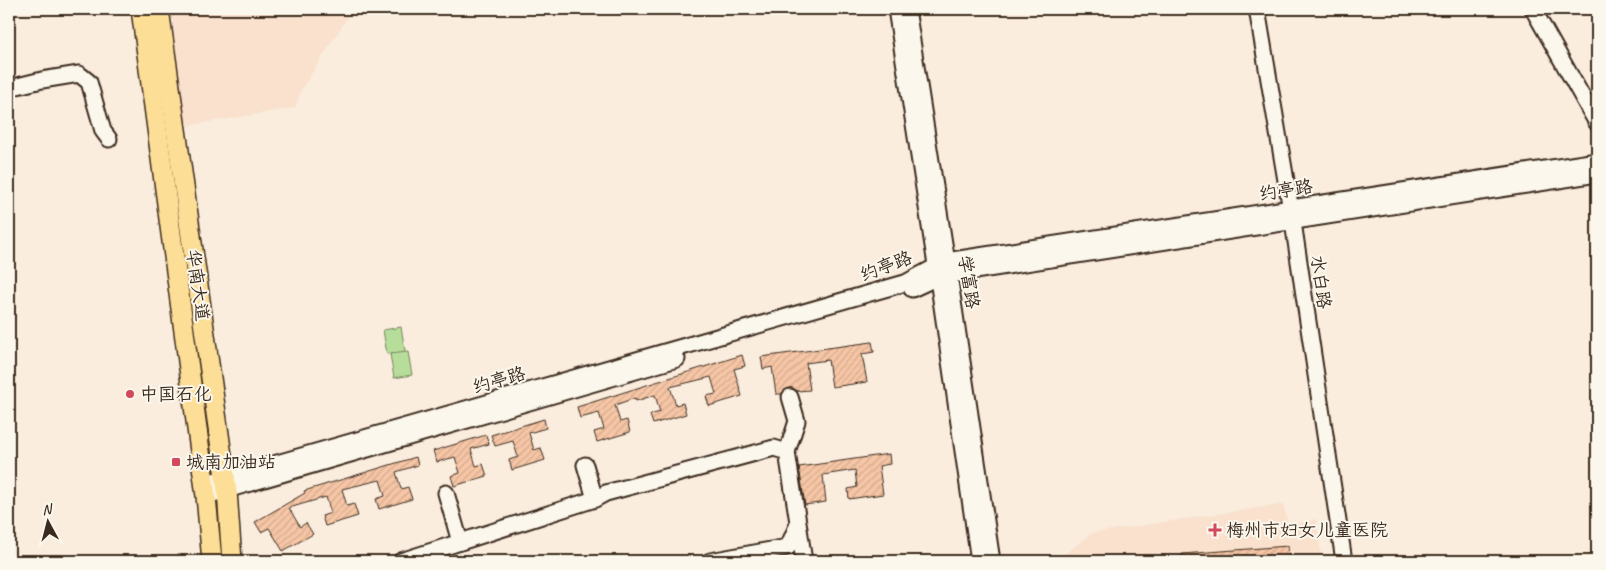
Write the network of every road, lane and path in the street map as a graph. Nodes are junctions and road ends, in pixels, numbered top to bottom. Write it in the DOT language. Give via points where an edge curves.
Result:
graph roads {
  1 [pos="141,9"];
  2 [pos="159,9"];
  3 [pos="896,9"];
  4 [pos="907,9"];
  5 [pos="1257,9"];
  6 [pos="1533,9"];
  7 [pos="9,88"];
  8 [pos="1597,123"];
  9 [pos="109,139"];
  10 [pos="1597,161"];
  11 [pos="1597,174"];
  12 [pos="1292,215"];
  13 [pos="942,270"];
  14 [pos="790,397"];
  15 [pos="788,452"];
  16 [pos="585,465"];
  17 [pos="226,484"];
  18 [pos="206,489"];
  19 [pos="446,493"];
  20 [pos="595,499"];
  21 [pos="798,524"];
  22 [pos="460,542"];
  23 [pos="212,561"];
  24 [pos="232,561"];
  25 [pos="401,561"];
  26 [pos="710,561"];
  27 [pos="804,561"];
  28 [pos="979,561"];
  29 [pos="992,561"];
  30 [pos="1344,561"];
  1 -- 18 [label="main road, 华南大道"];
  2 -- 17 [label="main road, 华南大道"];
  3 -- 13 [label="street, 学富路"];
  4 -- 13 [label="street, 学富路"];
  5 -- 12 [label="street, 水白路"];
  6 -- 8 [label="street"];
  7 -- 9 [label="street" via="79,74 88,82 103,131"];
  10 -- 12 [label="street, 约亭路"];
  11 -- 12 [label="street, 约亭路"];
  12 -- 13 [label="street, 约亭路"];
  12 -- 30 [label="street, 水白路"];
  13 -- 17 [label="street, 约亭路" via="906,292"];
  13 -- 28 [label="street, 学富路"];
  13 -- 29 [label="street, 学富路"];
  14 -- 15 [label="street" via="797,422"];
  15 -- 20 [label="street" via="774,448 606,493"];
  15 -- 21 [label="street"];
  16 -- 20 [label="street"];
  17 -- 18 [label="street, 约亭路"];
  17 -- 24 [label="main road, 华南大道"];
  18 -- 23 [label="main road, 华南大道"];
  19 -- 22 [label="street"];
  20 -- 22 [label="street"];
  21 -- 26 [label="street" via="788,548"];
  21 -- 27 [label="street"];
  22 -- 25 [label="street"];
}
